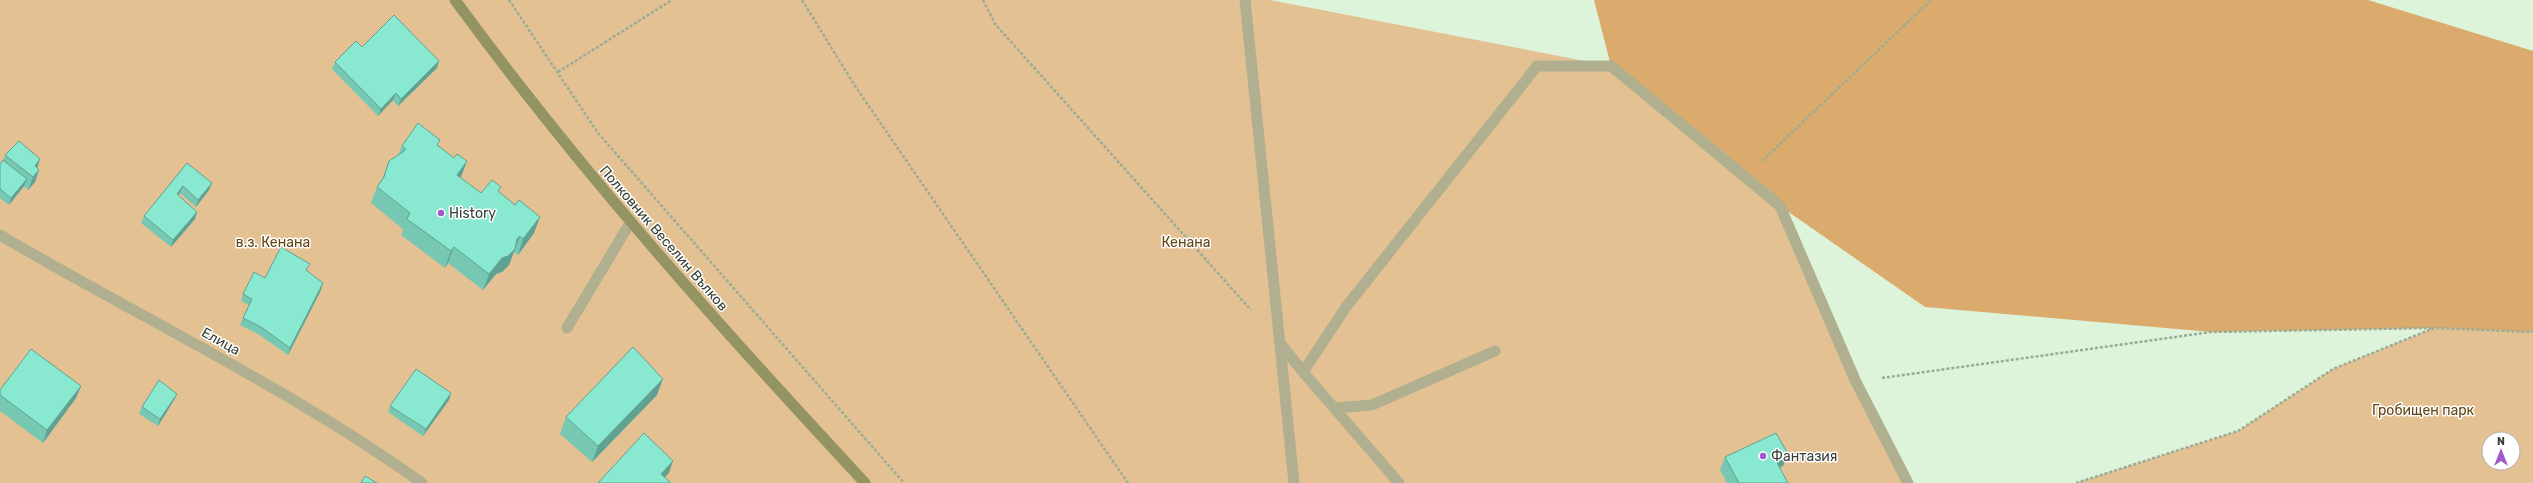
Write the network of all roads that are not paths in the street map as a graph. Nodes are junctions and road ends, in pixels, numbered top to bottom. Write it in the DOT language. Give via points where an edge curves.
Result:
graph roads {
  1 [pos="455,0"];
  2 [pos="1245,0"];
  3 [pos="630,222"];
  4 [pos="0,235"];
  5 [pos="567,328"];
  6 [pos="1280,343"];
  7 [pos="1495,350"];
  8 [pos="1303,372"];
  9 [pos="1334,408"];
  10 [pos="422,483"];
  11 [pos="865,483"];
  12 [pos="1294,483"];
  13 [pos="1399,483"];
  14 [pos="1908,483"];
  1 -- 3 [label="main road, Полковник Веселин Вълков" via="564,144"];
  2 -- 6 [label="street"];
  3 -- 5 [label="street"];
  3 -- 11 [label="main road, Полковник Веселин Вълков" via="739,347"];
  4 -- 10 [label="street, Елица" via="270,384 383,455"];
  6 -- 8 [label="street"];
  6 -- 12 [label="street"];
  7 -- 9 [label="street" via="1372,406"];
  8 -- 9 [label="street"];
  8 -- 14 [label="street" via="1346,307 1537,66 1611,66 1780,206 1856,382"];
  9 -- 13 [label="street"];
}
